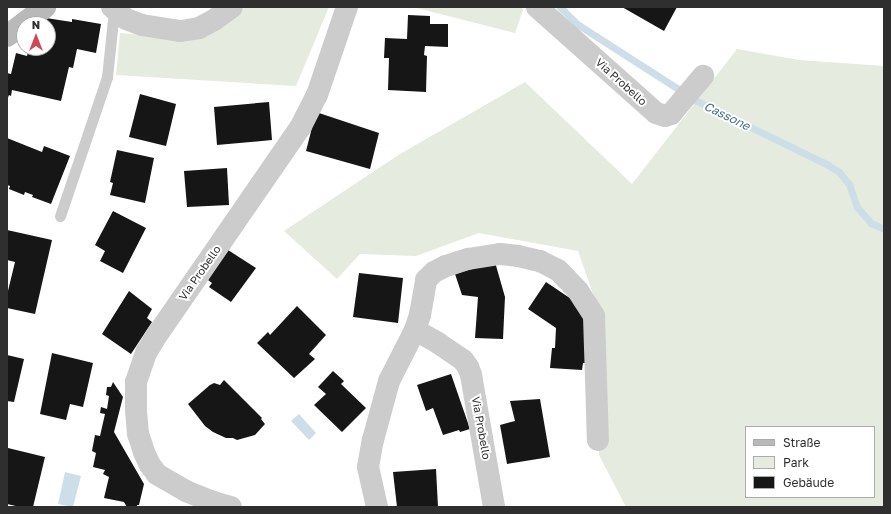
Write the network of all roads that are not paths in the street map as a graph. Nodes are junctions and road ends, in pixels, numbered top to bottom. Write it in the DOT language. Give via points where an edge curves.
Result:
graph roads {
  1 [pos="46,7"];
  2 [pos="232,7"];
  3 [pos="347,7"];
  4 [pos="537,7"];
  5 [pos="113,8"];
  6 [pos="7,36"];
  7 [pos="703,76"];
  8 [pos="60,216"];
  9 [pos="415,330"];
  10 [pos="598,440"];
  11 [pos="231,507"];
  12 [pos="377,507"];
  13 [pos="494,507"];
  1 -- 6 [label="street"];
  2 -- 5 [label="street" via="199,28 181,31 142,25 126,19"];
  3 -- 11 [label="street, Via Probello" via="317,95 300,128 146,353 136,382 138,434 150,465 157,474 186,491"];
  4 -- 7 [label="street, Via Probello" via="656,113 665,116 671,114"];
  5 -- 8 [label="lane" via="108,77"];
  9 -- 10 [label="street" via="426,280 446,266 468,259 500,254 540,261 558,270 578,291 594,316"];
  9 -- 12 [label="street" via="389,381 373,440 368,467"];
  9 -- 13 [label="street, Via Probello" via="438,343 468,367"];
}
